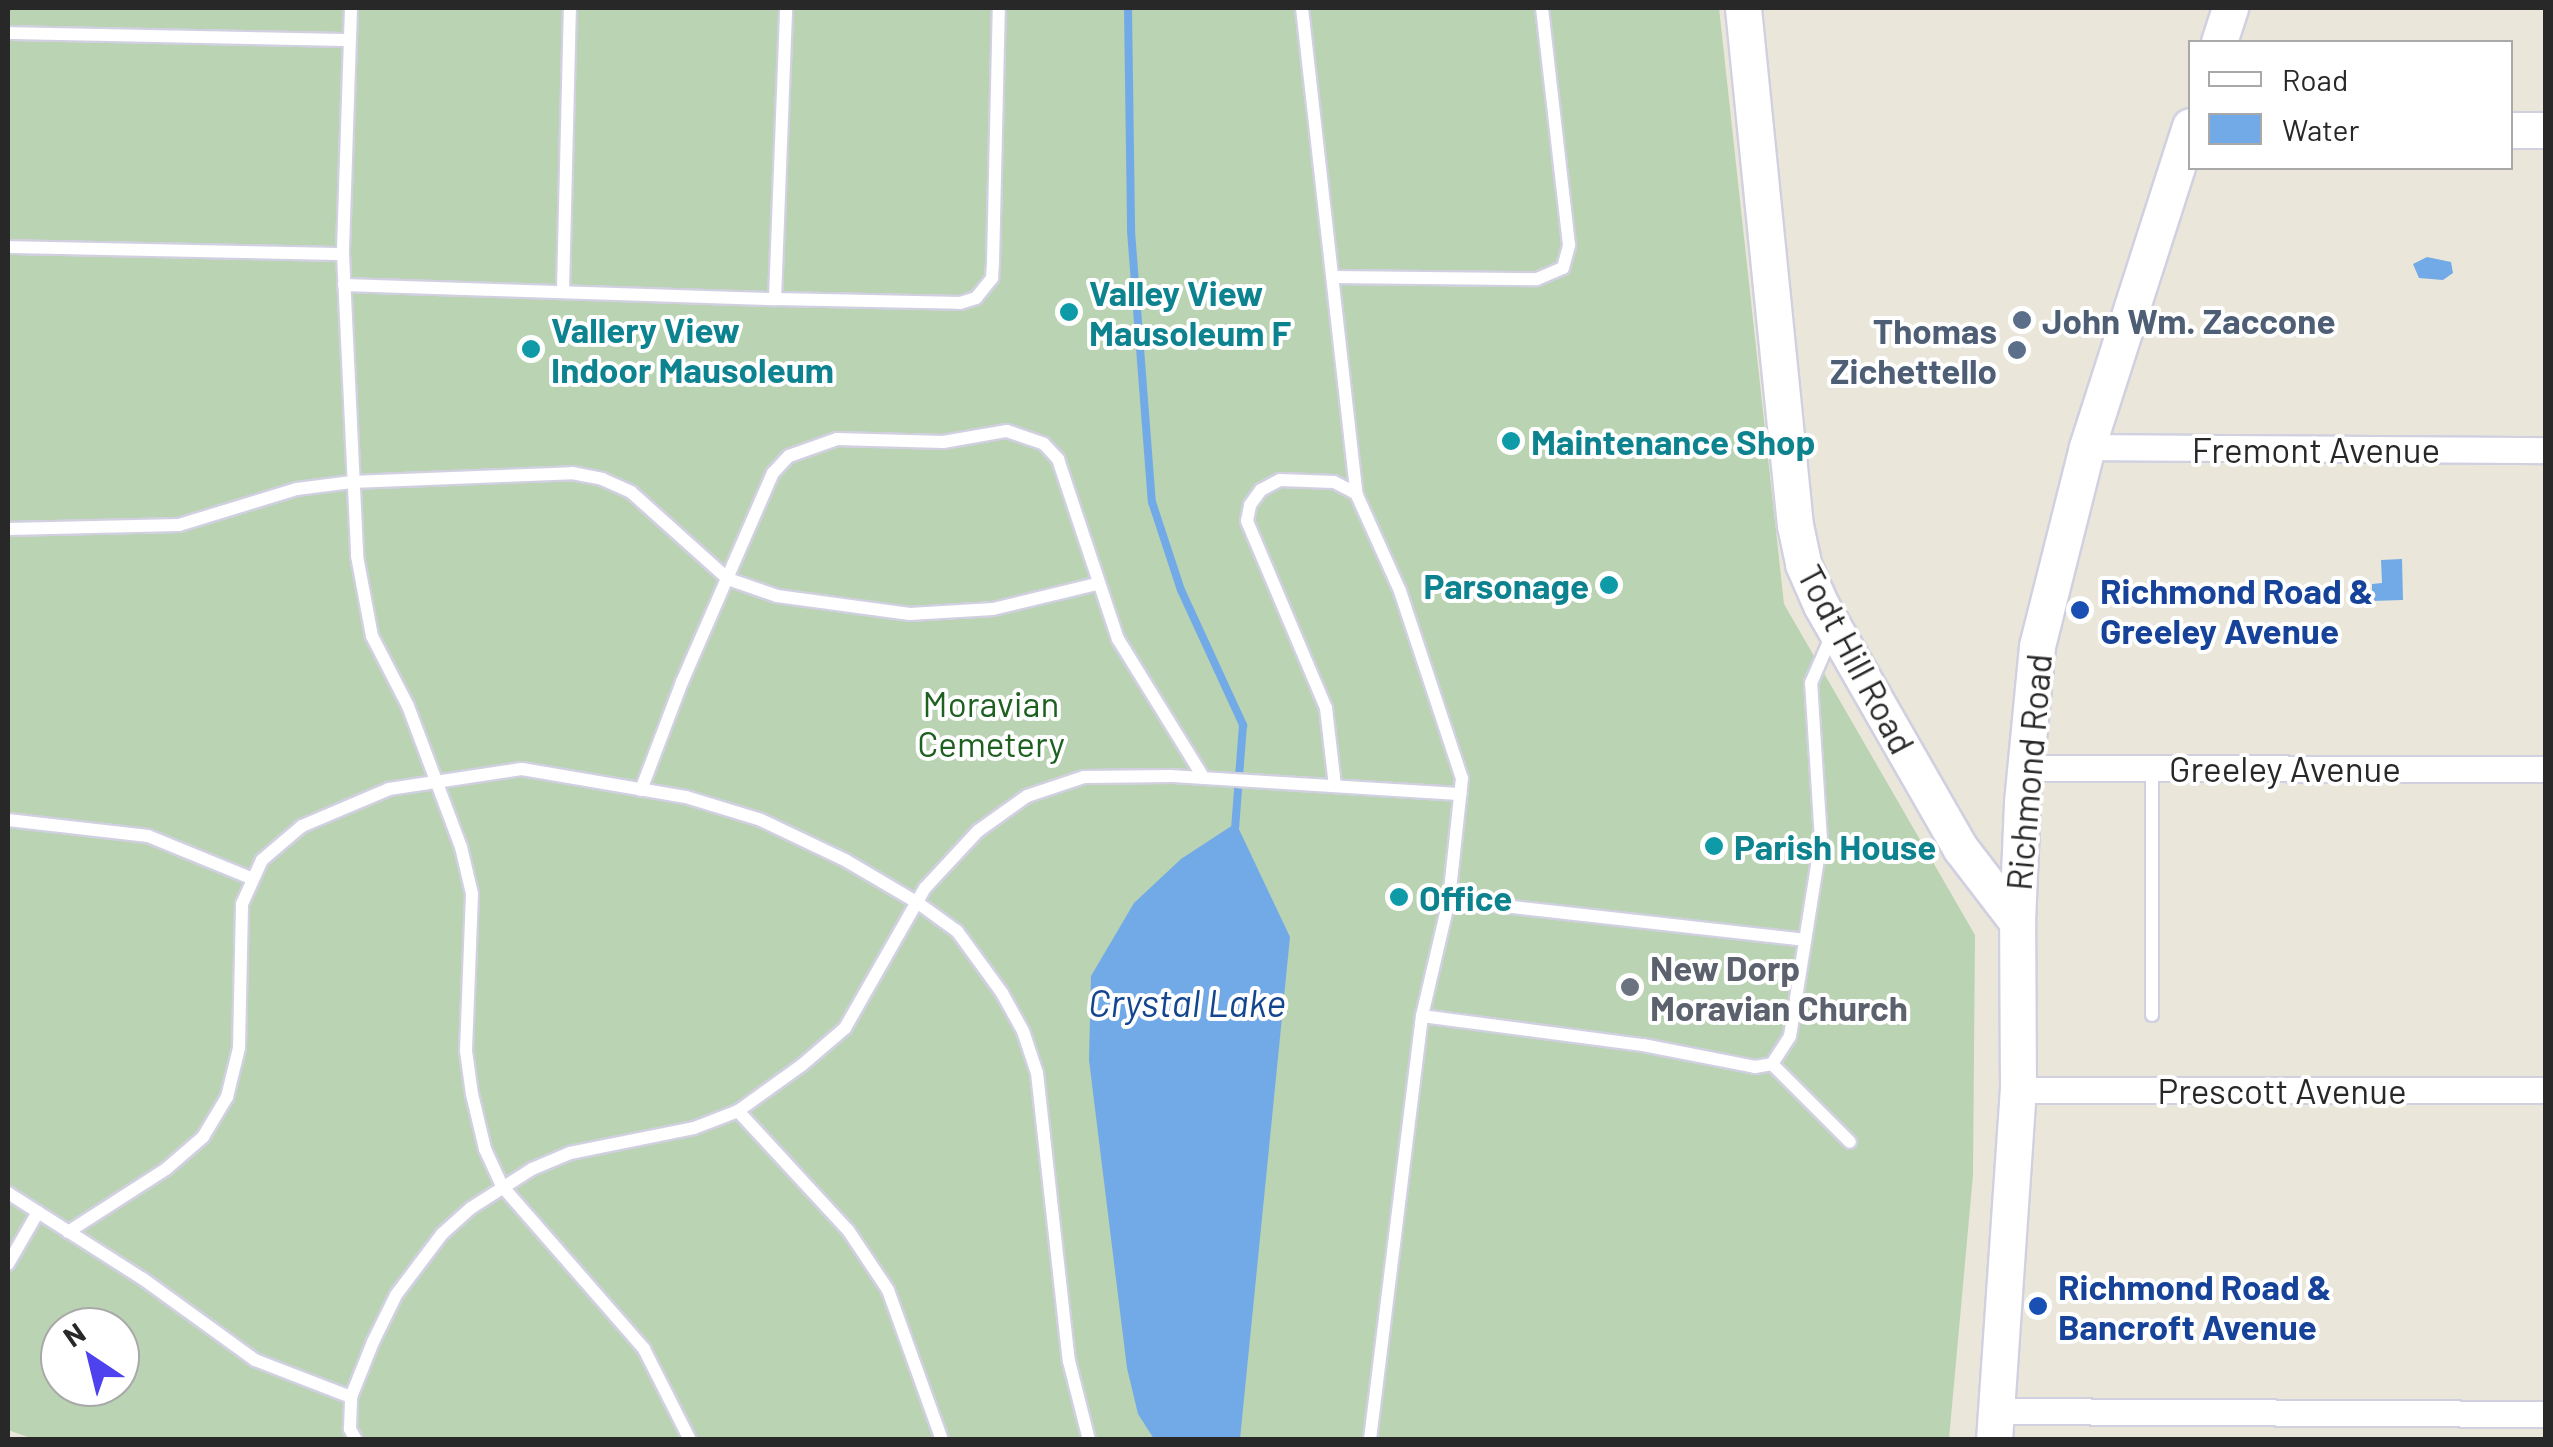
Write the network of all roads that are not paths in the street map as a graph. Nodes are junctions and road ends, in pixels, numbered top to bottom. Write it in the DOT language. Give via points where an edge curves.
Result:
graph roads {
  1 [pos="351,8"];
  2 [pos="570,8"];
  3 [pos="786,8"];
  4 [pos="999,8"];
  5 [pos="1302,8"];
  6 [pos="1542,8"];
  7 [pos="1743,8"];
  8 [pos="2230,8"];
  9 [pos="8,33"];
  10 [pos="350,40"];
  11 [pos="2219,40"];
  12 [pos="2513,130"];
  13 [pos="2546,130"];
  14 [pos="2188,134"];
  15 [pos="8,248"];
  16 [pos="343,254"];
  17 [pos="1333,277"];
  18 [pos="344,285"];
  19 [pos="563,290"];
  20 [pos="775,299"];
  21 [pos="2087,447"];
  22 [pos="2546,450"];
  23 [pos="352,482"];
  24 [pos="1356,493"];
  25 [pos="8,529"];
  26 [pos="728,579"];
  27 [pos="1096,584"];
  28 [pos="1836,630"];
  29 [pos="2024,768"];
  30 [pos="2152,768"];
  31 [pos="2546,769"];
  32 [pos="1204,778"];
  33 [pos="436,780"];
  34 [pos="1334,786"];
  35 [pos="642,790"];
  36 [pos="1460,794"];
  37 [pos="8,820"];
  38 [pos="251,878"];
  39 [pos="1449,900"];
  40 [pos="918,903"];
  41 [pos="2017,922"];
  42 [pos="1805,940"];
  43 [pos="2152,1015"];
  44 [pos="1422,1016"];
  45 [pos="1772,1064"];
  46 [pos="2018,1090"];
  47 [pos="2546,1090"];
  48 [pos="738,1112"];
  49 [pos="1850,1142"];
  50 [pos="502,1186"];
  51 [pos="8,1193"];
  52 [pos="38,1212"];
  53 [pos="68,1232"];
  54 [pos="8,1264"];
  55 [pos="351,1397"];
  56 [pos="2546,1414"];
  57 [pos="1995,1425"];
  58 [pos="356,1440"];
  59 [pos="690,1440"];
  60 [pos="942,1440"];
  61 [pos="1090,1440"];
  62 [pos="1370,1440"];
  1 -- 10 [label="lane"];
  2 -- 19 [label="lane"];
  3 -- 20 [label="lane"];
  4 -- 20 [label="lane" via="993,264 986,289 960,302"];
  5 -- 17 [label="lane"];
  6 -- 17 [label="lane" via="1569,245 1563,268 1538,279"];
  7 -- 28 [label="main road, Todt Hill Road" via="1795,525 1803,564"];
  8 -- 11 [label="main road"];
  9 -- 10 [label="lane"];
  10 -- 16 [label="lane"];
  12 -- 13 [label="main road"];
  14 -- 21 [label="main road, Richmond Road"];
  15 -- 16 [label="lane"];
  16 -- 18 [label="lane"];
  17 -- 24 [label="lane"];
  18 -- 19 [label="lane"];
  18 -- 23 [label="lane"];
  19 -- 20 [label="lane"];
  21 -- 22 [label="street, Fremont Avenue"];
  21 -- 29 [label="main road, Richmond Road" via="2038,646"];
  23 -- 25 [label="lane" via="297,489 179,524"];
  23 -- 26 [label="lane" via="572,472 602,478 632,492"];
  23 -- 33 [label="lane" via="362,599 372,636"];
  24 -- 34 [label="lane" via="1334,482 1280,480 1261,490 1247,521 1326,708"];
  24 -- 36 [label="lane" via="1427,665 1462,778"];
  26 -- 27 [label="lane" via="778,596 910,614 993,609"];
  26 -- 27 [label="lane" via="772,474 789,456 837,439 944,442 1007,431 1044,444 1058,459"];
  26 -- 35 [label="lane"];
  27 -- 32 [label="lane" via="1118,639"];
  28 -- 41 [label="main road, Todt Hill Road" via="1961,849"];
  28 -- 42 [label="lane" via="1810,683 1821,840"];
  29 -- 30 [label="street, Greeley Avenue"];
  29 -- 41 [label="main road, Richmond Road"];
  30 -- 31 [label="street, Greeley Avenue"];
  30 -- 43 [label="lane"];
  32 -- 34 [label="lane"];
  32 -- 40 [label="lane" via="1084,777 1027,796 978,830"];
  33 -- 35 [label="lane" via="522,768"];
  33 -- 38 [label="lane" via="328,812 278,844"];
  33 -- 50 [label="lane" via="472,894 466,1051 485,1149"];
  34 -- 36 [label="lane"];
  35 -- 40 [label="lane" via="761,820"];
  36 -- 39 [label="lane"];
  37 -- 38 [label="lane" via="148,836"];
  38 -- 53 [label="lane" via="239,928 239,1048 227,1097 203,1137"];
  39 -- 42 [label="lane"];
  39 -- 44 [label="lane"];
  40 -- 48 [label="lane" via="845,1028"];
  40 -- 61 [label="lane" via="957,931 981,960 1023,1031 1037,1073 1069,1361"];
  41 -- 46 [label="main road, Richmond Road"];
  42 -- 45 [label="lane" via="1790,1036"];
  44 -- 45 [label="lane" via="1756,1067"];
  44 -- 62 [label="lane"];
  45 -- 49 [label="lane"];
  46 -- 47 [label="street, Prescott Avenue"];
  46 -- 57 [label="main road, Richmond Road"];
  48 -- 50 [label="lane" via="694,1128 570,1153"];
  48 -- 60 [label="lane" via="848,1230 888,1290"];
  50 -- 55 [label="lane" via="442,1234 396,1295"];
  50 -- 59 [label="lane" via="644,1349"];
  51 -- 52 [label="lane"];
  52 -- 53 [label="lane"];
  52 -- 54 [label="lane"];
  53 -- 55 [label="lane" via="255,1360"];
  55 -- 58 [label="lane"];
  56 -- 57 [label="street"];
}
